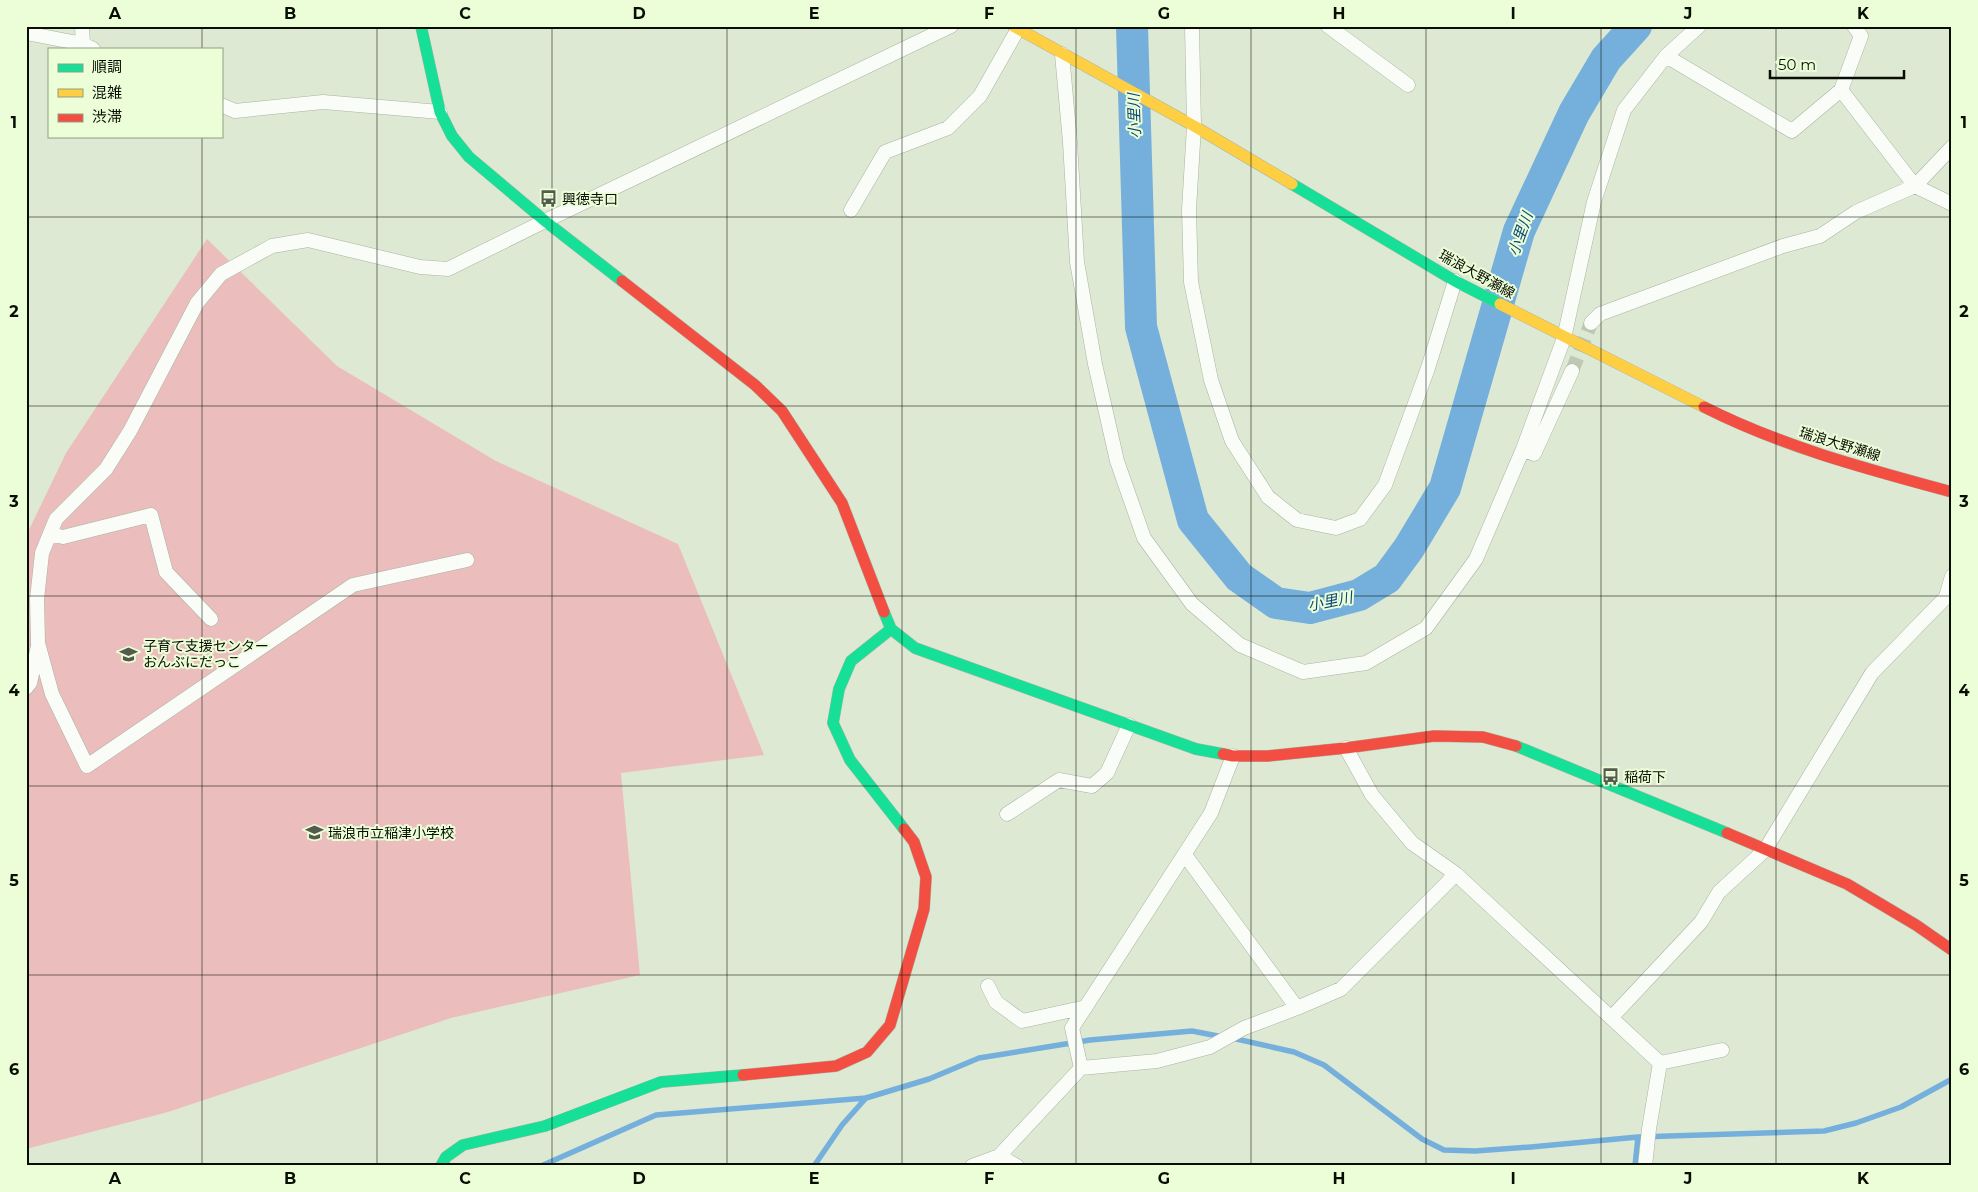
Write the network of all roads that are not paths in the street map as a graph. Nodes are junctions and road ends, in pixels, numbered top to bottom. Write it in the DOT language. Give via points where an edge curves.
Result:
graph roads {
  1 [pos="82,26"];
  2 [pos="421,26"];
  3 [pos="951,26"];
  4 [pos="1192,26"];
  5 [pos="1328,26"];
  6 [pos="1699,26"];
  7 [pos="1854,26"];
  8 [pos="1016,28"];
  9 [pos="26,33"];
  10 [pos="88,47"];
  11 [pos="1666,56"];
  12 [pos="1068,57"];
  13 [pos="1408,85"];
  14 [pos="1841,90"];
  15 [pos="222,105"];
  16 [pos="440,112"];
  17 [pos="1188,123"];
  18 [pos="1952,147"];
  19 [pos="1915,186"];
  20 [pos="1952,204"];
  21 [pos="851,210"];
  22 [pos="545,221"];
  23 [pos="1455,281"];
  24 [pos="1591,324"];
  25 [pos="1564,338"];
  26 [pos="1572,371"];
  27 [pos="1523,449"];
  28 [pos="1952,492"];
  29 [pos="50,534"];
  30 [pos="466,560"];
  31 [pos="1952,576"];
  32 [pos="211,619"];
  33 [pos="892,629"];
  34 [pos="38,643"];
  35 [pos="26,688"];
  36 [pos="1129,725"];
  37 [pos="1346,748"];
  38 [pos="1233,756"];
  39 [pos="1006,814"];
  40 [pos="1765,850"];
  41 [pos="1185,855"];
  42 [pos="1456,874"];
  43 [pos="1952,950"];
  44 [pos="988,986"];
  45 [pos="1086,1008"];
  46 [pos="1297,1008"];
  47 [pos="1611,1018"];
  48 [pos="1722,1050"];
  49 [pos="1660,1063"];
  50 [pos="1081,1068"];
  51 [pos="999,1156"];
  52 [pos="440,1166"];
  53 [pos="972,1166"];
  54 [pos="1017,1166"];
  55 [pos="1645,1166"];
  1 -- 10 [label="street"];
  2 -- 16 [label="street"];
  3 -- 22 [label="street"];
  4 -- 17 [label="street"];
  5 -- 13 [label="street"];
  6 -- 11 [label="street"];
  7 -- 14 [label="street" via="1861,36"];
  8 -- 12 [label="street, 瑞浪大野瀬線"];
  8 -- 21 [label="street" via="980,96 948,128 885,152"];
  9 -- 10 [label="street"];
  11 -- 14 [label="street" via="1792,131"];
  11 -- 25 [label="street" via="1624,110 1594,202"];
  12 -- 17 [label="street, 瑞浪大野瀬線"];
  12 -- 27 [label="street" via="1077,262 1095,364 1118,461 1144,538 1192,604 1240,646 1303,672 1366,663 1426,628 1476,559"];
  14 -- 19 [label="street"];
  15 -- 16 [label="street" via="235,111 323,102"];
  16 -- 22 [label="street" via="452,136 469,158"];
  17 -- 23 [label="street, 瑞浪大野瀬線"];
  17 -- 23 [label="street" via="1191,282 1211,380 1232,441 1268,497 1297,520 1336,528 1360,519 1385,485 1428,368"];
  18 -- 19 [label="street"];
  19 -- 20 [label="street"];
  19 -- 24 [label="street" via="1856,212 1820,236 1783,246 1600,314"];
  22 -- 29 [label="street" via="448,269 420,267 308,240 272,246 221,274 197,303 130,431 106,469 56,520"];
  22 -- 33 [label="street" via="755,385 782,410 842,503"];
  23 -- 25 [label="street, 瑞浪大野瀬線"];
  25 -- 27 [label="street"];
  25 -- 28 [label="street, 瑞浪大野瀬線" via="1741,426 1828,458"];
  26 -- 27 [label="street" via="1534,454"];
  29 -- 32 [label="street" via="63,537 151,515 166,572"];
  29 -- 34 [label="street" via="42,554 37,599"];
  30 -- 34 [label="street" via="353,585 87,766 52,694"];
  31 -- 40 [label="street" via="1946,596 1872,672"];
  33 -- 36 [label="street" via="915,648"];
  33 -- 52 [label="street" via="851,661 839,689 833,723 850,760 914,842 926,877 924,909 890,1025 867,1052 836,1066 661,1082 545,1126 463,1145 446,1157"];
  34 -- 35 [label="street" via="30,683"];
  36 -- 38 [label="street" via="1196,749"];
  36 -- 39 [label="street" via="1107,773 1092,786 1059,780"];
  37 -- 38 [label="street"];
  37 -- 40 [label="street" via="1434,736 1482,737 1526,749"];
  37 -- 42 [label="street" via="1372,795 1412,843"];
  38 -- 41 [label="street" via="1211,813"];
  40 -- 43 [label="street" via="1847,884"];
  40 -- 47 [label="street" via="1719,892 1701,922"];
  41 -- 45 [label="street"];
  41 -- 46 [label="street"];
  42 -- 46 [label="street" via="1341,989"];
  42 -- 47 [label="street"];
  44 -- 45 [label="street" via="996,1002 1022,1021"];
  45 -- 50 [label="street" via="1072,1028"];
  46 -- 50 [label="street" via="1244,1028 1210,1047 1157,1061"];
  47 -- 49 [label="street"];
  48 -- 49 [label="street"];
  49 -- 55 [label="street"];
  50 -- 51 [label="street"];
  51 -- 53 [label="street"];
  51 -- 54 [label="street"];
}
